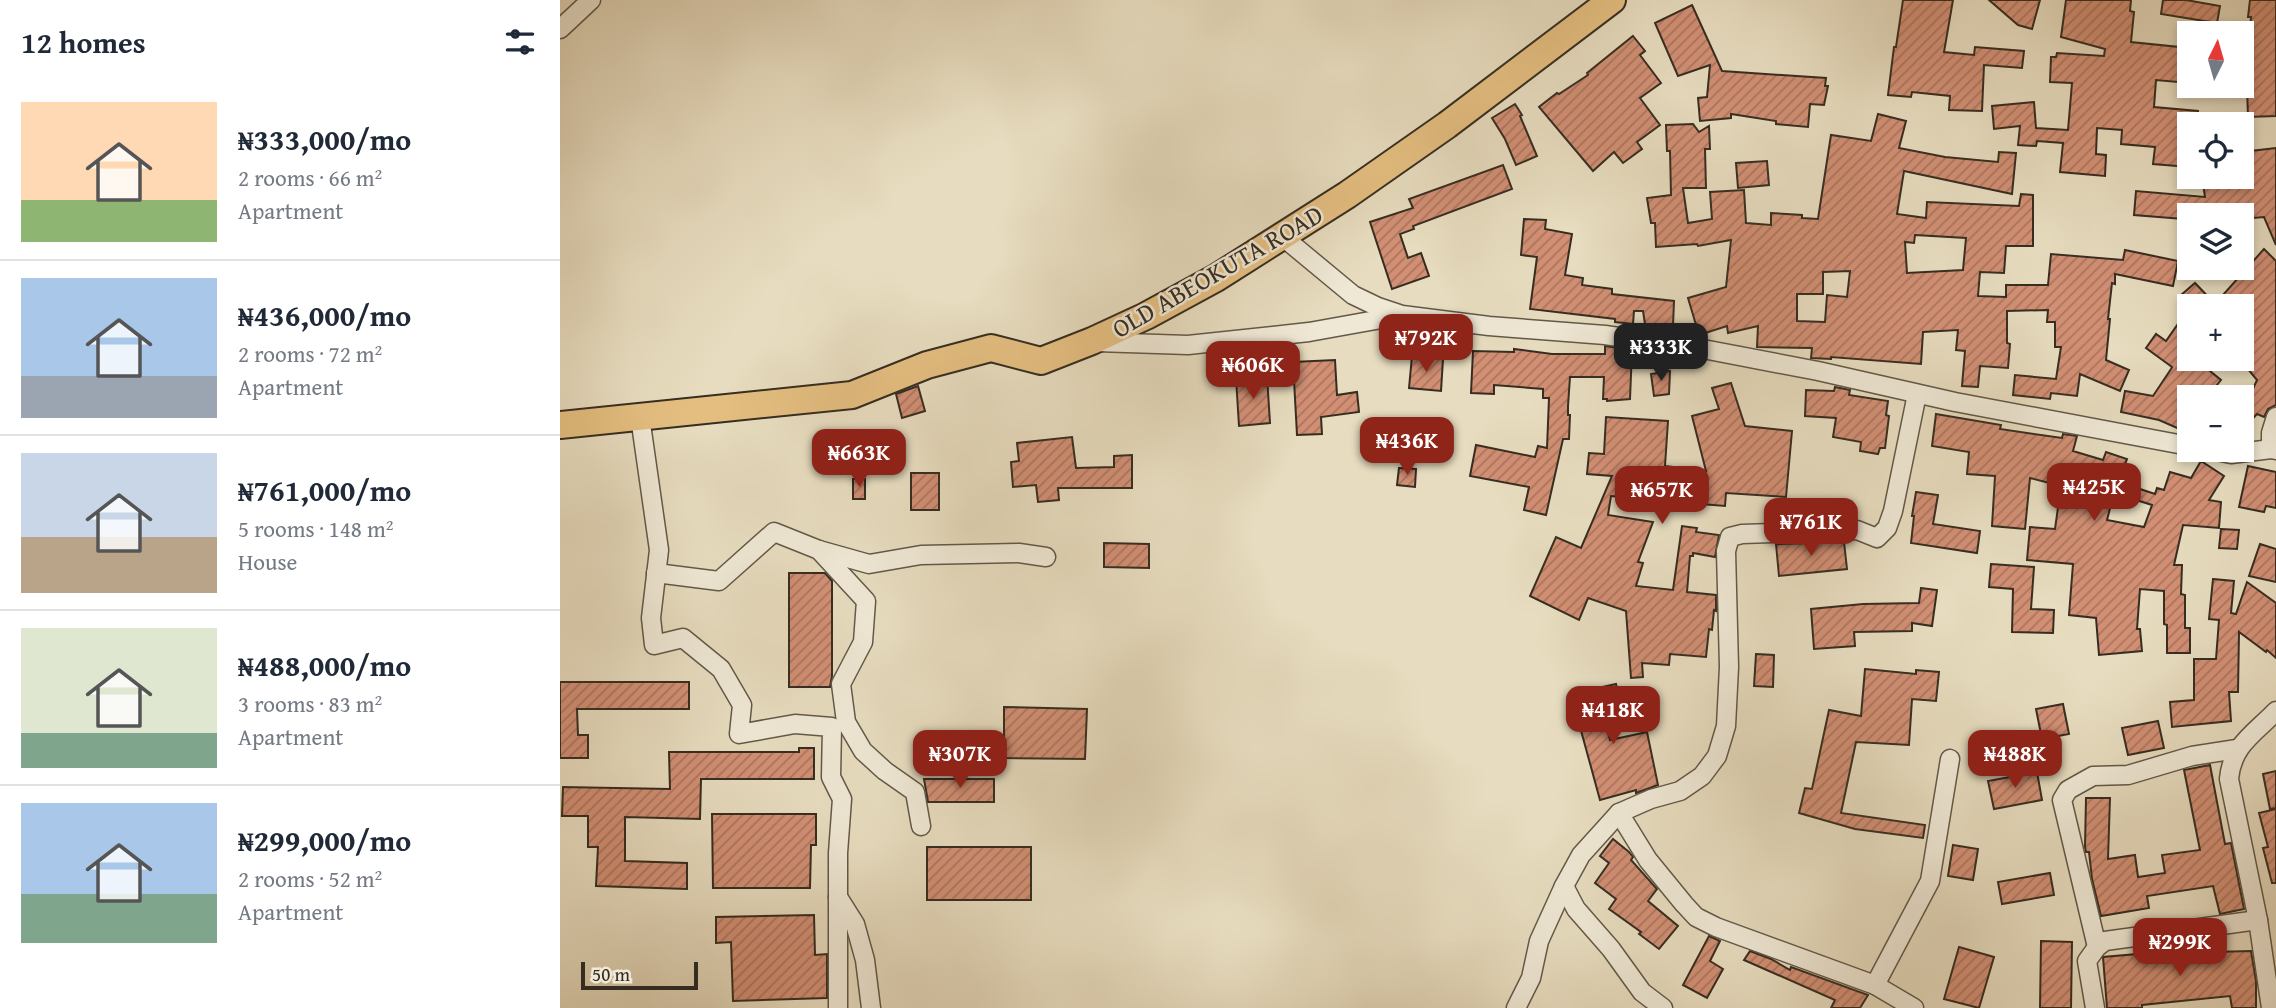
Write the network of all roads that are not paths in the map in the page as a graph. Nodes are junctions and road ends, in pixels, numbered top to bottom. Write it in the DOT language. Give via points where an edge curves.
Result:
graph roads {
  1 [pos="591,0"];
  2 [pos="1612,0"];
  3 [pos="560,29"];
  4 [pos="1283,237"];
  5 [pos="1402,315"];
  6 [pos="1092,341"];
  7 [pos="1917,394"];
  8 [pos="640,417"];
  9 [pos="2276,417"];
  10 [pos="560,425"];
  11 [pos="2177,444"];
  12 [pos="2274,449"];
  13 [pos="2254,451"];
  14 [pos="819,551"];
  15 [pos="1046,557"];
  16 [pos="656,573"];
  17 [pos="2276,711"];
  18 [pos="2237,749"];
  19 [pos="1950,759"];
  20 [pos="1619,813"];
  21 [pos="921,826"];
  22 [pos="1564,886"];
  23 [pos="838,897"];
  24 [pos="2258,920"];
  25 [pos="2096,947"];
  26 [pos="1875,985"];
  27 [pos="838,1008"];
  28 [pos="872,1008"];
  29 [pos="1516,1008"];
  30 [pos="1662,1008"];
  31 [pos="1914,1008"];
  32 [pos="2095,1008"];
  33 [pos="2271,1008"];
  1 -- 3 [label="street"];
  2 -- 4 [label="highway, OLD ABEOKUTA ROAD" via="1447,125"];
  4 -- 5 [label="street" via="1353,295"];
  4 -- 6 [label="highway, OLD ABEOKUTA ROAD" via="1216,278"];
  5 -- 6 [label="street" via="1309,332 1188,345"];
  5 -- 7 [label="street" via="1690,348"];
  6 -- 8 [label="highway, OLD ABEOKUTA ROAD" via="1041,360 991,348 927,365 852,395"];
  7 -- 11 [label="street"];
  7 -- 20 [label="street" via="1893,511 1887,528 1877,538 1857,530 1730,537 1726,551 1726,726 1717,756 1702,776 1680,791"];
  8 -- 10 [label="highway, OLD ABEOKUTA ROAD"];
  8 -- 16 [label="street" via="659,550"];
  9 -- 12 [label="street" via="2271,433"];
  12 -- 13 [label="street"];
  14 -- 15 [label="street" via="869,564 921,555 1019,553"];
  14 -- 16 [label="street" via="774,531 719,581"];
  14 -- 21 [label="street" via="866,601 863,642 841,684 846,722 863,751 915,792"];
  16 -- 23 [label="street" via="651,618 654,645 683,638 721,669 742,705 739,734 795,724 832,727 831,777 842,799"];
  17 -- 18 [label="street"];
  18 -- 24 [label="street" via="2229,779"];
  18 -- 25 [label="street" via="2192,756 2128,775 2093,776 2068,790 2062,800"];
  19 -- 26 [label="street" via="1930,881"];
  20 -- 22 [label="street" via="1581,855"];
  20 -- 26 [label="street" via="1648,860 1696,917"];
  22 -- 29 [label="street"];
  22 -- 30 [label="street" via="1576,909 1642,992"];
  23 -- 27 [label="street"];
  23 -- 28 [label="street" via="855,924 866,960"];
  24 -- 25 [label="street" via="2105,941"];
  24 -- 33 [label="street"];
  25 -- 32 [label="street" via="2087,961"];
  26 -- 31 [label="street"];
}
